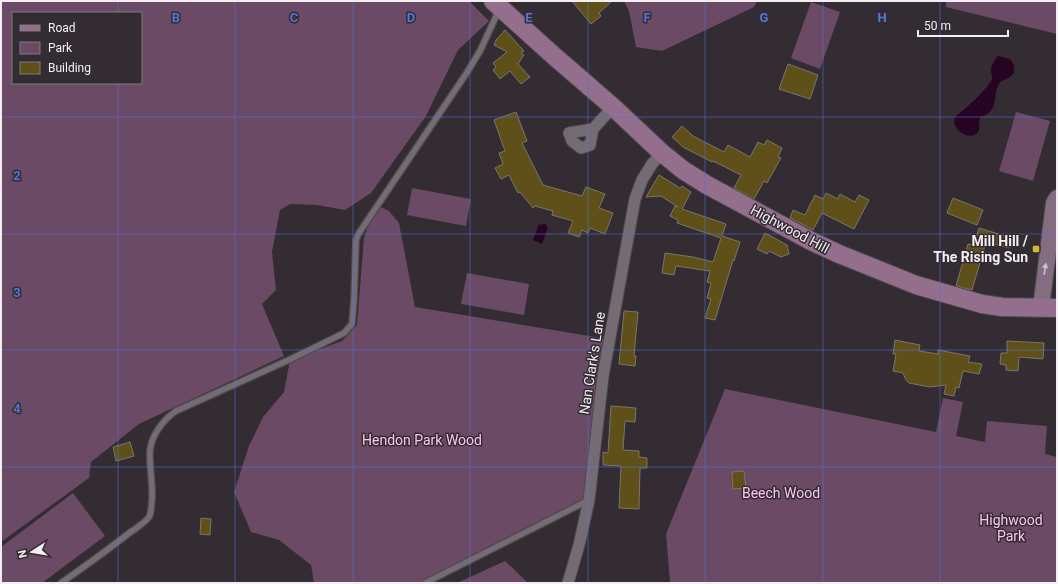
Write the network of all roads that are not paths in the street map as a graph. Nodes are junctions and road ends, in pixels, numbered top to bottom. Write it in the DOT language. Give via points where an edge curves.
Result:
graph roads {
  1 [pos="497,5"];
  2 [pos="613,107"];
  3 [pos="593,129"];
  4 [pos="662,153"];
  5 [pos="1057,198"];
  6 [pos="1049,308"];
  7 [pos="589,500"];
  8 [pos="61,583"];
  9 [pos="425,583"];
  10 [pos="568,583"];
  1 -- 2 [label="main road, Highwood Hill"];
  1 -- 8 [label="lane" via="480,51 359,233 356,240 352,324 344,333 169,416 153,438 150,450 150,515"];
  2 -- 3 [label="street"];
  2 -- 4 [label="main road, Highwood Hill"];
  4 -- 6 [label="main road, Highwood Hill" via="707,185 811,240 916,285 982,304"];
  4 -- 7 [label="street, Nan Clark's Lane" via="642,180 635,199 604,376"];
  6 -- 5 [label="main road, Highwood Hill, one-way" via="1054,203"];
  7 -- 9 [label="lane"];
  7 -- 10 [label="street, Nan Clark's Lane"];
}
